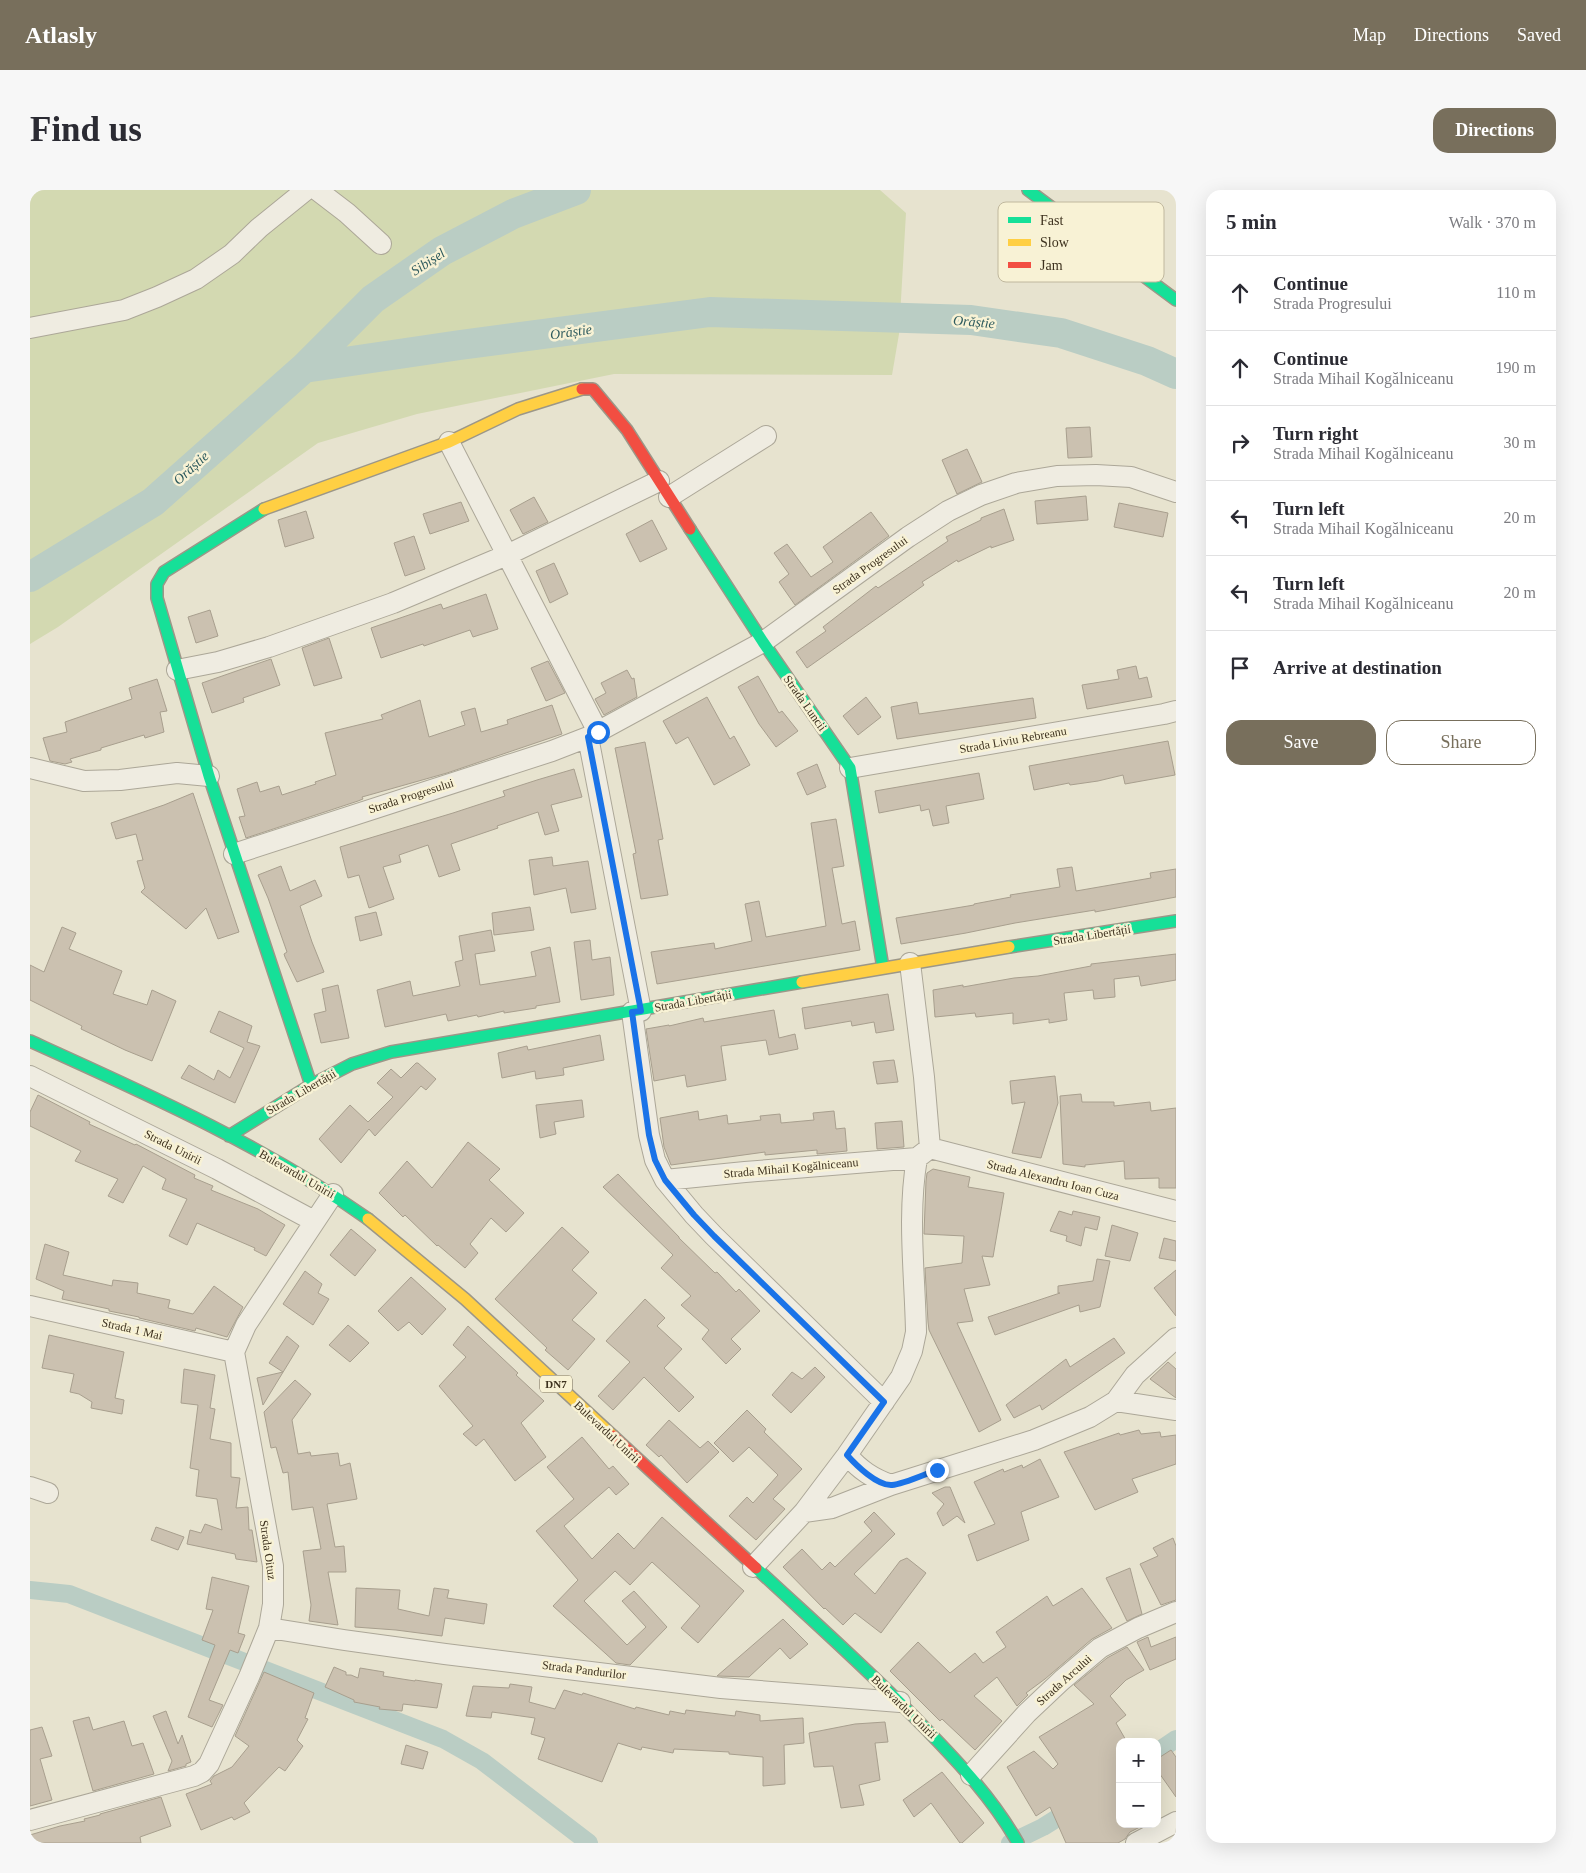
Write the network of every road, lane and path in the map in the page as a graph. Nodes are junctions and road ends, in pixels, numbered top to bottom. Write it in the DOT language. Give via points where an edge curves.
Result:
graph roads {
  1 [pos="306,190"];
  2 [pos="317,190"];
  3 [pos="1028,190"];
  4 [pos="1044,202"];
  5 [pos="380,244"];
  6 [pos="1152,282"];
  7 [pos="1176,300"];
  8 [pos="30,328"];
  9 [pos="766,436"];
  10 [pos="449,442"];
  11 [pos="660,482"];
  12 [pos="1176,492"];
  13 [pos="507,555"];
  14 [pos="763,642"];
  15 [pos="176,670"];
  16 [pos="1176,711"];
  17 [pos="593,735"];
  18 [pos="30,768"];
  19 [pos="850,768"];
  20 [pos="209,776"];
  21 [pos="234,854"];
  22 [pos="1176,921"];
  23 [pos="910,963"];
  24 [pos="883,968"];
  25 [pos="636,1011"];
  26 [pos="30,1041"];
  27 [pos="30,1076"];
  28 [pos="311,1085"];
  29 [pos="229,1136"];
  30 [pos="924,1153"];
  31 [pos="665,1180"];
  32 [pos="333,1194"];
  33 [pos="1176,1211"];
  34 [pos="314,1221"];
  35 [pos="30,1306"];
  36 [pos="1176,1338"];
  37 [pos="234,1352"];
  38 [pos="1116,1401"];
  39 [pos="884,1402"];
  40 [pos="1176,1410"];
  41 [pos="847,1455"];
  42 [pos="891,1485"];
  43 [pos="804,1512"];
  44 [pos="753,1567"];
  45 [pos="1176,1612"];
  46 [pos="269,1628"];
  47 [pos="900,1702"];
  48 [pos="971,1775"];
  49 [pos="30,1820"];
  50 [pos="1176,1822"];
  51 [pos="1018,1843"];
  52 [pos="1136,1843"];
  1 -- 8 [label="street" via="232,254 196,279 124,310"];
  2 -- 5 [label="street" via="347,212"];
  3 -- 4 [label="street"];
  6 -- 7 [label="street"];
  9 -- 11 [label="street"];
  10 -- 11 [label="street, Strada Luncii" via="518,409 580,389 593,389 627,430"];
  10 -- 13 [label="street"];
  10 -- 15 [label="street" via="264,509 164,572 157,584 157,598"];
  11 -- 13 [label="street"];
  11 -- 14 [label="street, Strada Luncii"];
  12 -- 14 [label="street, Strada Progresului" via="1131,478 1096,475 1048,477 1016,483 981,495 948,511 908,537"];
  13 -- 15 [label="street" via="410,596 269,647"];
  13 -- 17 [label="street"];
  14 -- 17 [label="street, Strada Progresului"];
  14 -- 19 [label="street, Strada Luncii"];
  15 -- 20 [label="street"];
  16 -- 19 [label="street, Strada Liviu Rebreanu"];
  17 -- 21 [label="street, Strada Progresului"];
  17 -- 25 [label="street"];
  18 -- 20 [label="street" via="84,781 177,773"];
  19 -- 24 [label="street, Strada Luncii"];
  20 -- 21 [label="street"];
  21 -- 28 [label="street"];
  22 -- 23 [label="street, Strada Libertății"];
  23 -- 24 [label="street, Strada Libertății"];
  23 -- 30 [label="street" via="924,1077"];
  24 -- 25 [label="street, Strada Libertății"];
  25 -- 28 [label="street, Strada Libertății" via="392,1052 352,1064"];
  25 -- 31 [label="street" via="649,1135 655,1160"];
  26 -- 29 [label="street, Bulevardul Unirii / DN7"];
  27 -- 34 [label="street, Strada Unirii"];
  28 -- 29 [label="street, Strada Libertății"];
  29 -- 32 [label="street, Bulevardul Unirii / DN7"];
  30 -- 31 [label="street, Strada Mihail Kogălniceanu"];
  30 -- 33 [label="street, Strada Alexandru Ioan Cuza"];
  30 -- 39 [label="street" via="913,1183 916,1332 901,1377"];
  31 -- 39 [label="street" via="714,1236"];
  32 -- 34 [label="street"];
  32 -- 44 [label="street, Bulevardul Unirii / DN7" via="378,1226 465,1300"];
  34 -- 37 [label="street" via="246,1325"];
  35 -- 37 [label="street, Strada 1 Mai"];
  36 -- 38 [label="street" via="1135,1375"];
  37 -- 46 [label="street, Strada Oituz" via="273,1566"];
  38 -- 40 [label="street"];
  38 -- 42 [label="street" via="1090,1418 1034,1440"];
  39 -- 41 [label="street"];
  41 -- 42 [label="street" via="863,1472"];
  41 -- 43 [label="street"];
  42 -- 43 [label="street" via="832,1508"];
  43 -- 44 [label="street"];
  44 -- 47 [label="street, Bulevardul Unirii / DN7"];
  45 -- 48 [label="street, Strada Arcului" via="1100,1648 1027,1713"];
  46 -- 47 [label="street, Strada Pandurilor" via="721,1688"];
  46 -- 49 [label="street, Strada Oituz" via="209,1764 202,1772"];
  47 -- 48 [label="street, Bulevardul Unirii / DN7"];
  48 -- 51 [label="street, Bulevardul Unirii / DN7"];
  50 -- 52 [label="street"];
}
